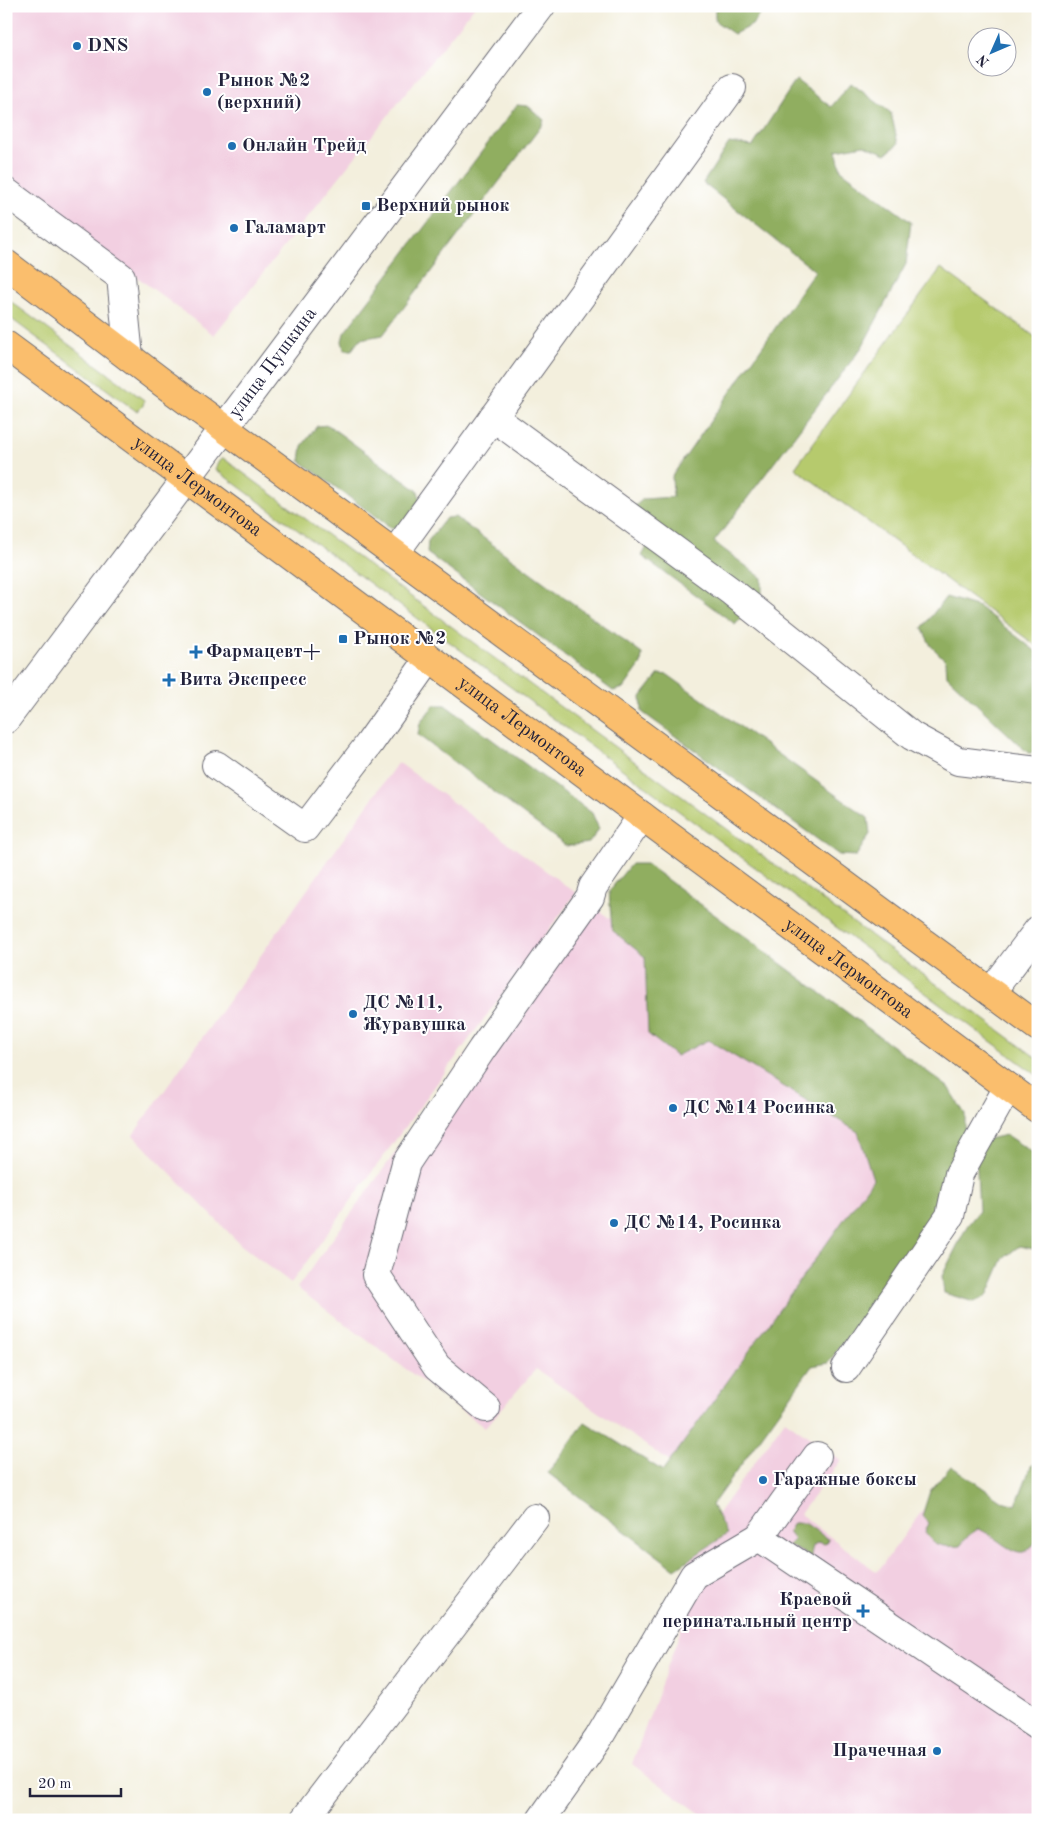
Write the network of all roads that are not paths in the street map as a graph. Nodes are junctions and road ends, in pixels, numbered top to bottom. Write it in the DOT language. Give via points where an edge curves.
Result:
graph roads {
  1 [pos="541,6"];
  2 [pos="732,88"];
  3 [pos="6,192"];
  4 [pos="6,264"];
  5 [pos="6,345"];
  6 [pos="129,357"];
  7 [pos="493,417"];
  8 [pos="224,428"];
  9 [pos="186,478"];
  10 [pos="394,554"];
  11 [pos="429,659"];
  12 [pos="6,719"];
  13 [pos="216,765"];
  14 [pos="1038,770"];
  15 [pos="642,816"];
  16 [pos="1038,930"];
  17 [pos="991,992"];
  18 [pos="1038,1027"];
  19 [pos="1008,1087"];
  20 [pos="1038,1109"];
  21 [pos="846,1368"];
  22 [pos="486,1408"];
  23 [pos="817,1456"];
  24 [pos="535,1518"];
  25 [pos="759,1537"];
  26 [pos="1038,1725"];
  27 [pos="304,1820"];
  28 [pos="541,1820"];
  1 -- 8 [label="street, улица Пушкина"];
  2 -- 7 [label="street"];
  3 -- 6 [label="street" via="121,277"];
  4 -- 6 [label="main road"];
  5 -- 9 [label="main road, улица Лермонтова"];
  6 -- 8 [label="main road"];
  7 -- 10 [label="street"];
  7 -- 14 [label="street" via="732,592 912,736 958,761"];
  8 -- 9 [label="street, улица Пушкина"];
  8 -- 10 [label="main road"];
  9 -- 11 [label="main road, улица Лермонтова"];
  9 -- 12 [label="street, улица Пушкина"];
  10 -- 17 [label="main road"];
  11 -- 13 [label="street" via="304,828"];
  11 -- 15 [label="main road, улица Лермонтова"];
  15 -- 19 [label="main road, улица Лермонтова"];
  15 -- 22 [label="street" via="593,887 590,897 406,1163 376,1275 437,1367"];
  16 -- 17 [label="street"];
  17 -- 18 [label="main road"];
  19 -- 20 [label="main road, улица Лермонтова"];
  19 -- 21 [label="street" via="959,1174 950,1216"];
  23 -- 25 [label="street"];
  24 -- 27 [label="street"];
  25 -- 26 [label="street"];
  25 -- 28 [label="street" via="694,1575 598,1739"];
}
